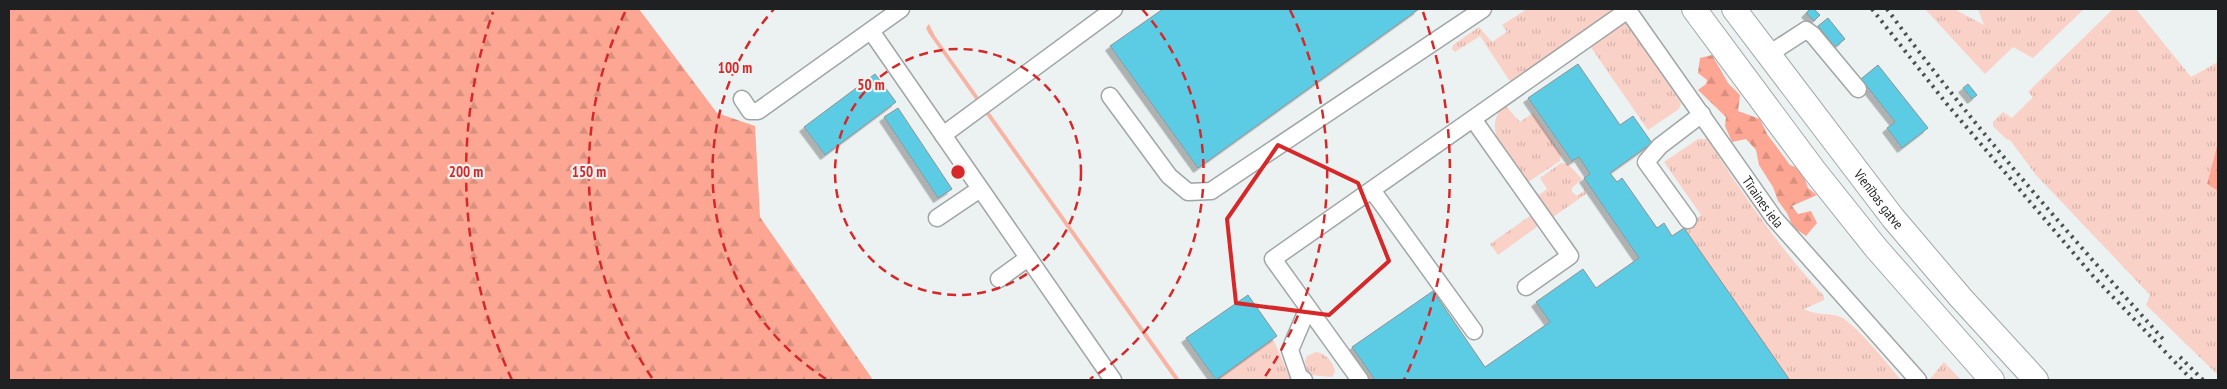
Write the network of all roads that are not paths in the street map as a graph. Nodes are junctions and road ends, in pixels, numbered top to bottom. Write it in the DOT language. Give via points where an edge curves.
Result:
graph roads {
  1 [pos="901,9"];
  2 [pos="1114,9"];
  3 [pos="1483,9"];
  4 [pos="1628,9"];
  5 [pos="1694,9"];
  6 [pos="1734,9"];
  7 [pos="870,31"];
  8 [pos="1769,54"];
  9 [pos="1858,89"];
  10 [pos="1110,96"];
  11 [pos="742,99"];
  12 [pos="1702,114"];
  13 [pos="1473,119"];
  14 [pos="943,135"];
  15 [pos="980,189"];
  16 [pos="1372,190"];
  17 [pos="937,218"];
  18 [pos="1688,220"];
  19 [pos="1028,258"];
  20 [pos="1000,279"];
  21 [pos="1526,288"];
  22 [pos="1308,308"];
  23 [pos="1474,331"];
  24 [pos="1113,380"];
  25 [pos="1304,380"];
  26 [pos="1360,380"];
  27 [pos="1918,380"];
  28 [pos="1992,380"];
  29 [pos="2036,380"];
  1 -- 7 [label="street"];
  2 -- 14 [label="street"];
  3 -- 10 [label="street" via="1211,191 1188,192 1169,176"];
  4 -- 12 [label="street, Tīraines iela"];
  4 -- 13 [label="street"];
  5 -- 28 [label="highway" via="1830,191"];
  6 -- 8 [label="highway, Vienības gatve"];
  7 -- 11 [label="street" via="758,111 750,111"];
  7 -- 14 [label="street"];
  8 -- 9 [label="street" via="1806,30"];
  8 -- 29 [label="highway, Vienības gatve" via="1893,218"];
  12 -- 18 [label="street" via="1660,146 1646,162"];
  12 -- 27 [label="street, Tīraines iela" via="1774,218"];
  13 -- 16 [label="street"];
  13 -- 21 [label="street" via="1570,256"];
  14 -- 15 [label="street"];
  15 -- 17 [label="street"];
  15 -- 19 [label="street"];
  16 -- 22 [label="street" via="1273,260"];
  16 -- 23 [label="street"];
  19 -- 20 [label="street"];
  19 -- 24 [label="street"];
  22 -- 25 [label="street" via="1290,350 1299,376"];
  22 -- 26 [label="street"];
}
